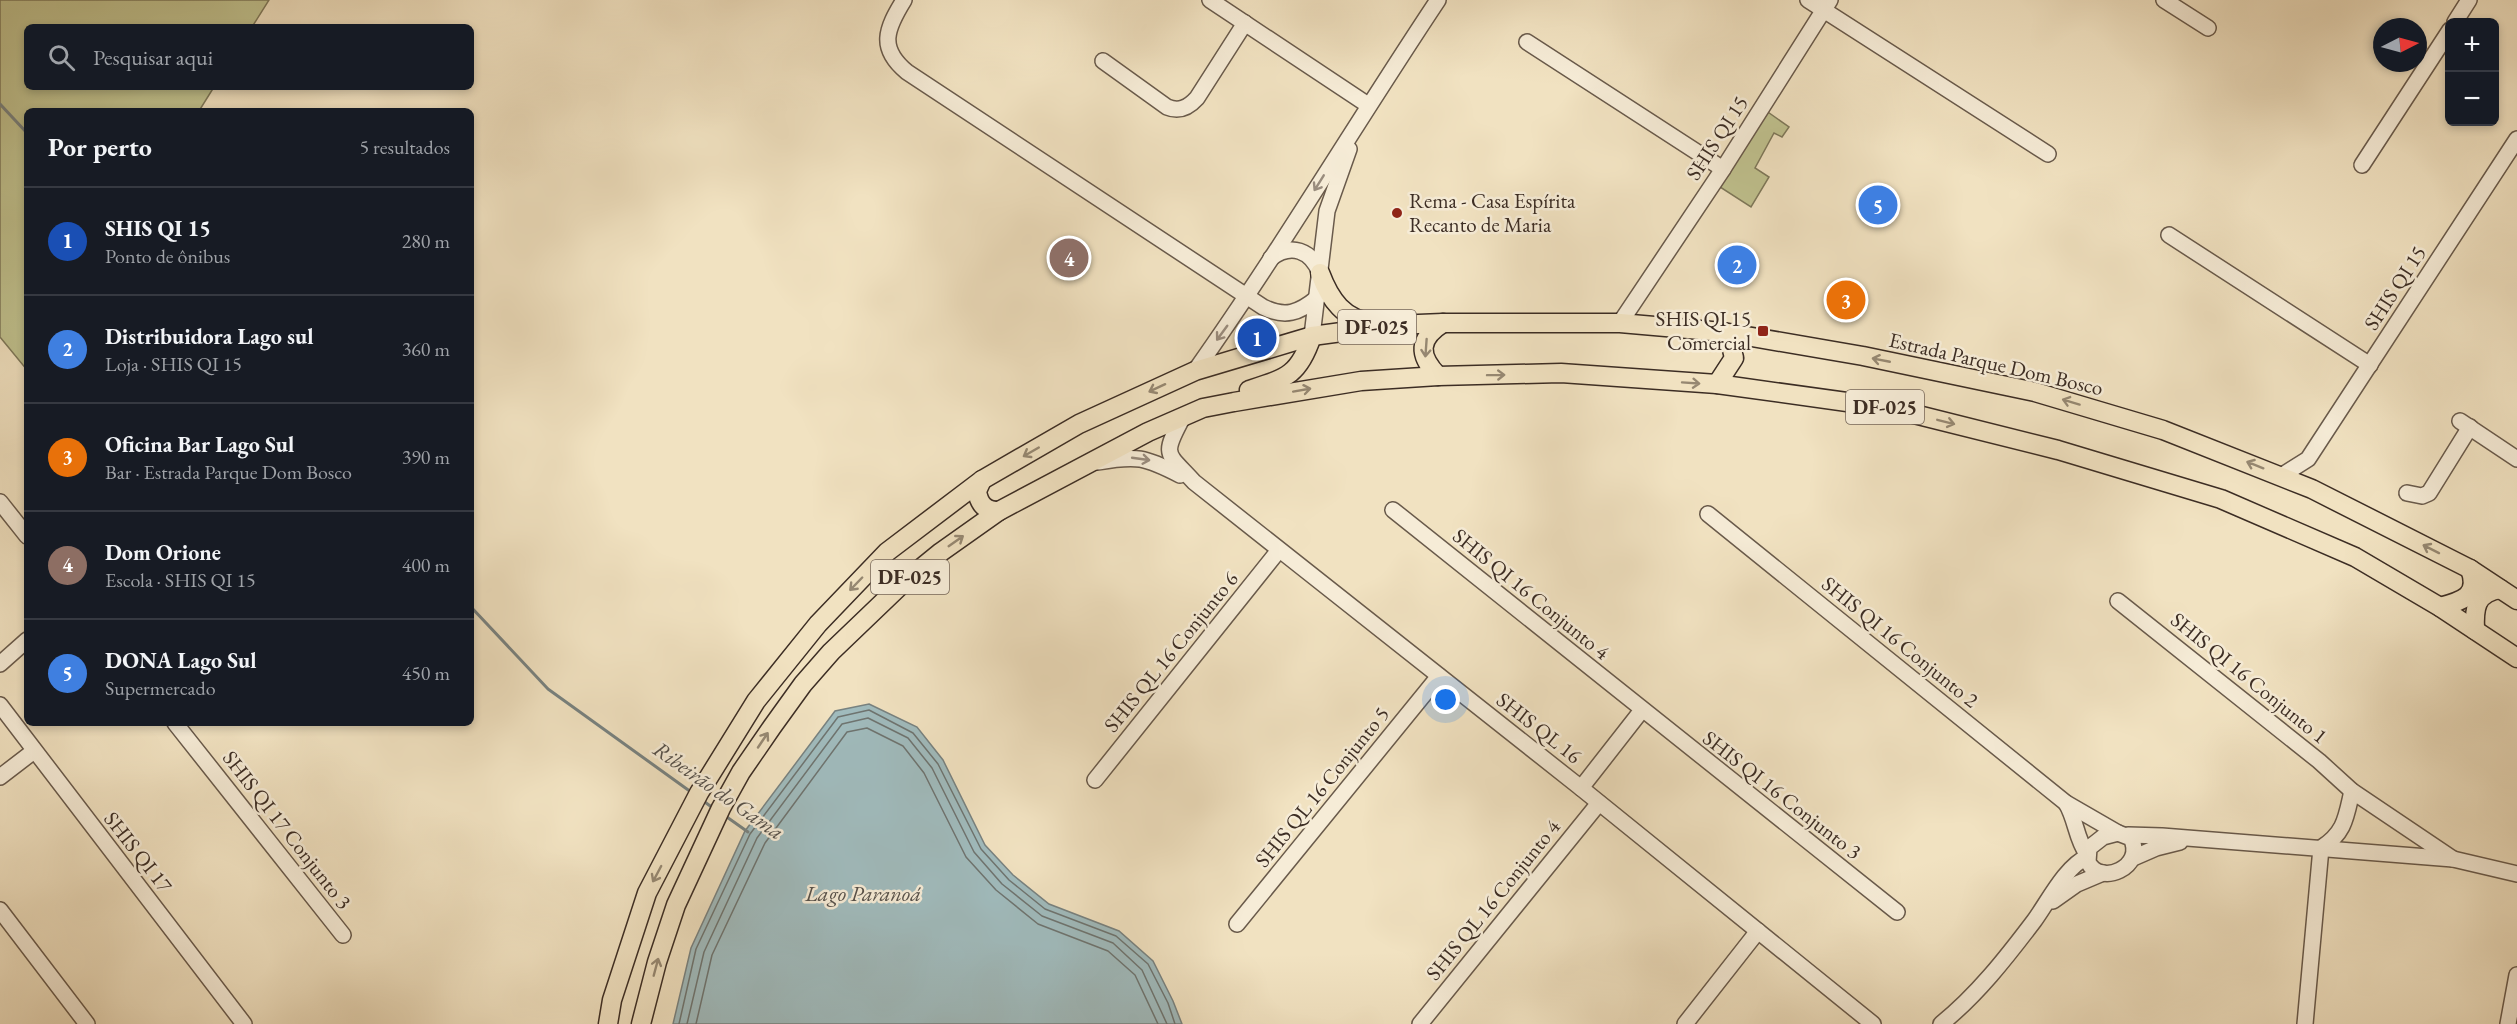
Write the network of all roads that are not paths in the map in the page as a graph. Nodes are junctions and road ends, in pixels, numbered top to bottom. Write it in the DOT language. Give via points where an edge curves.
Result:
graph roads {
  1 [pos="904,0"];
  2 [pos="1210,0"];
  3 [pos="1438,0"];
  4 [pos="1808,0"];
  5 [pos="2164,0"];
  6 [pos="2469,0"];
  7 [pos="1827,5"];
  8 [pos="2458,18"];
  9 [pos="1245,23"];
  10 [pos="2208,28"];
  11 [pos="2445,38"];
  12 [pos="1527,42"];
  13 [pos="1103,61"];
  14 [pos="1365,110"];
  15 [pos="2517,139"];
  16 [pos="2048,154"];
  17 [pos="2362,165"];
  18 [pos="1723,169"];
  19 [pos="2169,235"];
  20 [pos="1270,259"];
  21 [pos="1320,273"];
  22 [pos="1248,295"];
  23 [pos="1317,298"];
  24 [pos="1637,299"];
  25 [pos="1443,323"];
  26 [pos="1620,323"];
  27 [pos="1394,325"];
  28 [pos="1647,326"];
  29 [pos="1723,332"];
  30 [pos="1312,336"];
  31 [pos="2370,365"];
  32 [pos="1195,371"];
  33 [pos="1438,376"];
  34 [pos="1717,384"];
  35 [pos="1203,408"];
  36 [pos="1183,417"];
  37 [pos="2308,459"];
  38 [pos="2517,459"];
  39 [pos="1085,464"];
  40 [pos="2281,476"];
  41 [pos="982,480"];
  42 [pos="1194,482"];
  43 [pos="2312,489"];
  44 [pos="2407,493"];
  45 [pos="0,502"];
  46 [pos="1393,510"];
  47 [pos="999,511"];
  48 [pos="1708,514"];
  49 [pos="24,532"];
  50 [pos="1279,550"];
  51 [pos="2470,569"];
  52 [pos="2500,589"];
  53 [pos="2517,600"];
  54 [pos="2118,601"];
  55 [pos="2440,607"];
  56 [pos="2475,630"];
  57 [pos="24,643"];
  58 [pos="2517,658"];
  59 [pos="0,664"];
  60 [pos="1439,676"];
  61 [pos="0,705"];
  62 [pos="1642,711"];
  63 [pos="177,726"];
  64 [pos="34,751"];
  65 [pos="0,777"];
  66 [pos="1095,780"];
  67 [pos="1581,788"];
  68 [pos="2352,791"];
  69 [pos="1599,803"];
  70 [pos="2066,803"];
  71 [pos="2123,834"];
  72 [pos="2192,839"];
  73 [pos="2321,848"];
  74 [pos="2087,856"];
  75 [pos="2133,858"];
  76 [pos="2453,859"];
  77 [pos="2103,873"];
  78 [pos="2517,874"];
  79 [pos="2045,906"];
  80 [pos="0,910"];
  81 [pos="1897,912"];
  82 [pos="1237,924"];
  83 [pos="1758,931"];
  84 [pos="343,935"];
  85 [pos="2517,975"];
  86 [pos="1965,1005"];
  87 [pos="1857,1010"];
  88 [pos="87,1024"];
  89 [pos="244,1024"];
  90 [pos="608,1024"];
  91 [pos="641,1024"];
  92 [pos="1420,1024"];
  93 [pos="1685,1024"];
  94 [pos="1873,1024"];
  95 [pos="1884,1024"];
  96 [pos="1941,1024"];
  97 [pos="1957,1024"];
  98 [pos="2305,1024"];
  99 [pos="2508,1024"];
  1 -- 22 [label="street" via="893,17 887,40 899,65"];
  2 -- 9 [label="street"];
  3 -- 14 [label="street"];
  4 -- 7 [label="street"];
  5 -- 10 [label="street"];
  6 -- 8 [label="street"];
  7 -- 16 [label="street"];
  7 -- 18 [label="street, SHIS QI 15"];
  9 -- 13 [label="street" via="1197,98 1183,109 1167,107"];
  9 -- 14 [label="street"];
  11 -- 17 [label="street"];
  12 -- 18 [label="street"];
  14 -- 20 [label="street, one-way"];
  14 -- 21 [label="street" via="1327,211"];
  15 -- 31 [label="street, SHIS QI 15"];
  18 -- 24 [label="street, SHIS QI 15"];
  19 -- 31 [label="street"];
  20 -- 21 [label="street" via="1283,251 1302,251 1316,262"];
  20 -- 22 [label="street"];
  21 -- 23 [label="street"];
  21 -- 27 [label="main road" via="1328,293 1343,312 1366,322"];
  22 -- 23 [label="street" via="1270,310 1285,314 1302,309"];
  22 -- 32 [label="street, one-way"];
  23 -- 30 [label="street"];
  24 -- 26 [label="street, SHIS QI 15"];
  24 -- 28 [label="street" via="1638,311"];
  25 -- 26 [label="main road, Estrada Parque Dom Bosco / DF-025"];
  25 -- 27 [label="main road, Estrada Parque Dom Bosco / DF-025"];
  25 -- 33 [label="main road, one-way" via="1430,331 1424,342 1426,363"];
  26 -- 28 [label="main road, Estrada Parque Dom Bosco / DF-025"];
  27 -- 30 [label="main road, Estrada Parque Dom Bosco / DF-025"];
  28 -- 29 [label="main road, Estrada Parque Dom Bosco / DF-025"];
  29 -- 34 [label="main road" via="1734,358"];
  40 -- 29 [label="main road, Estrada Parque Dom Bosco / DF-025, one-way" via="2163,430 2035,392"];
  30 -- 32 [label="main road, Estrada Parque Dom Bosco / DF-025"];
  30 -- 35 [label="main road" via="1306,354 1284,379"];
  31 -- 37 [label="street, SHIS QI 15"];
  32 -- 41 [label="main road, Estrada Parque Dom Bosco / DF-025, one-way" via="1079,424"];
  33 -- 34 [label="main road, DF-025, one-way" via="1561,373"];
  35 -- 33 [label="main road, DF-025, one-way" via="1361,381"];
  34 -- 55 [label="main road, DF-025, one-way" via="1890,408 2058,450 2221,499 2355,557"];
  35 -- 36 [label="main road, DF-025"];
  36 -- 39 [label="main road, DF-025"];
  36 -- 42 [label="street, SHIS QL 16" via="1170,442 1169,456"];
  37 -- 40 [label="street, SHIS QI 15"];
  37 -- 43 [label="street" via="2305,470"];
  38 -- 44 [label="street" via="2465,424 2429,494"];
  39 -- 42 [label="street, SHIS QL 16, one-way" via="1144,458"];
  39 -- 47 [label="main road, DF-025"];
  40 -- 43 [label="main road, Estrada Parque Dom Bosco / DF-025"];
  41 -- 47 [label="main road" via="977,490 982,505"];
  41 -- 90 [label="main road, Estrada Parque Dom Bosco / DF-025, one-way" via="888,552 818,624 756,701 711,774 647,893 612,1000"];
  42 -- 50 [label="street, SHIS QL 16"];
  51 -- 43 [label="main road, Estrada Parque Dom Bosco / DF-025, one-way"];
  45 -- 49 [label="street"];
  46 -- 62 [label="street, SHIS QI 16 Conjunto 4"];
  91 -- 47 [label="main road, DF-025, one-way" via="676,905 709,831 731,789 803,684 903,583"];
  48 -- 70 [label="street, SHIS QI 16 Conjunto 2"];
  50 -- 60 [label="street, SHIS QL 16"];
  50 -- 66 [label="street, SHIS QL 16 Conjunto 6"];
  51 -- 52 [label="main road, Estrada Parque Dom Bosco / DF-025"];
  51 -- 55 [label="main road" via="2474,579 2469,594"];
  52 -- 53 [label="main road, Estrada Parque Dom Bosco / DF-025"];
  52 -- 56 [label="main road" via="2489,591 2478,603"];
  54 -- 68 [label="street, SHIS QI 16 Conjunto 1"];
  55 -- 56 [label="main road, DF-025"];
  56 -- 58 [label="main road, DF-025"];
  57 -- 59 [label="street"];
  60 -- 67 [label="street, SHIS QL 16"];
  60 -- 82 [label="street, SHIS QL 16 Conjunto 5"];
  61 -- 64 [label="street, SHIS QI 17"];
  62 -- 67 [label="street"];
  62 -- 81 [label="street, SHIS QI 16 Conjunto 3"];
  63 -- 84 [label="street, SHIS QI 17 Conjunto 3"];
  64 -- 65 [label="street"];
  64 -- 89 [label="street, SHIS QI 17"];
  67 -- 69 [label="street, SHIS QL 16"];
  68 -- 73 [label="street" via="2343,826 2335,839"];
  68 -- 76 [label="street, SHIS QI 16 Conjunto 1"];
  69 -- 83 [label="street, SHIS QL 16"];
  69 -- 92 [label="street, SHIS QL 16 Conjunto 4"];
  70 -- 71 [label="street, SHIS QI 16 Conjunto 2"];
  70 -- 74 [label="street, SHIS QI 16 Conjunto 2"];
  71 -- 72 [label="street"];
  71 -- 74 [label="street" via="2103,837 2089,848"];
  71 -- 75 [label="street" via="2134,848"];
  72 -- 73 [label="street"];
  72 -- 75 [label="street"];
  73 -- 76 [label="street"];
  73 -- 98 [label="street"];
  74 -- 77 [label="street" via="2091,867"];
  74 -- 79 [label="street" via="2071,870"];
  75 -- 77 [label="street" via="2121,869"];
  76 -- 78 [label="street"];
  77 -- 79 [label="street"];
  79 -- 86 [label="street"];
  80 -- 88 [label="street"];
  83 -- 87 [label="street, SHIS QL 16"];
  83 -- 93 [label="street"];
  85 -- 99 [label="street"];
  86 -- 96 [label="street"];
  86 -- 97 [label="street"];
  87 -- 94 [label="street, SHIS QL 16"];
  87 -- 95 [label="street, SHIS QL 16"];
}
